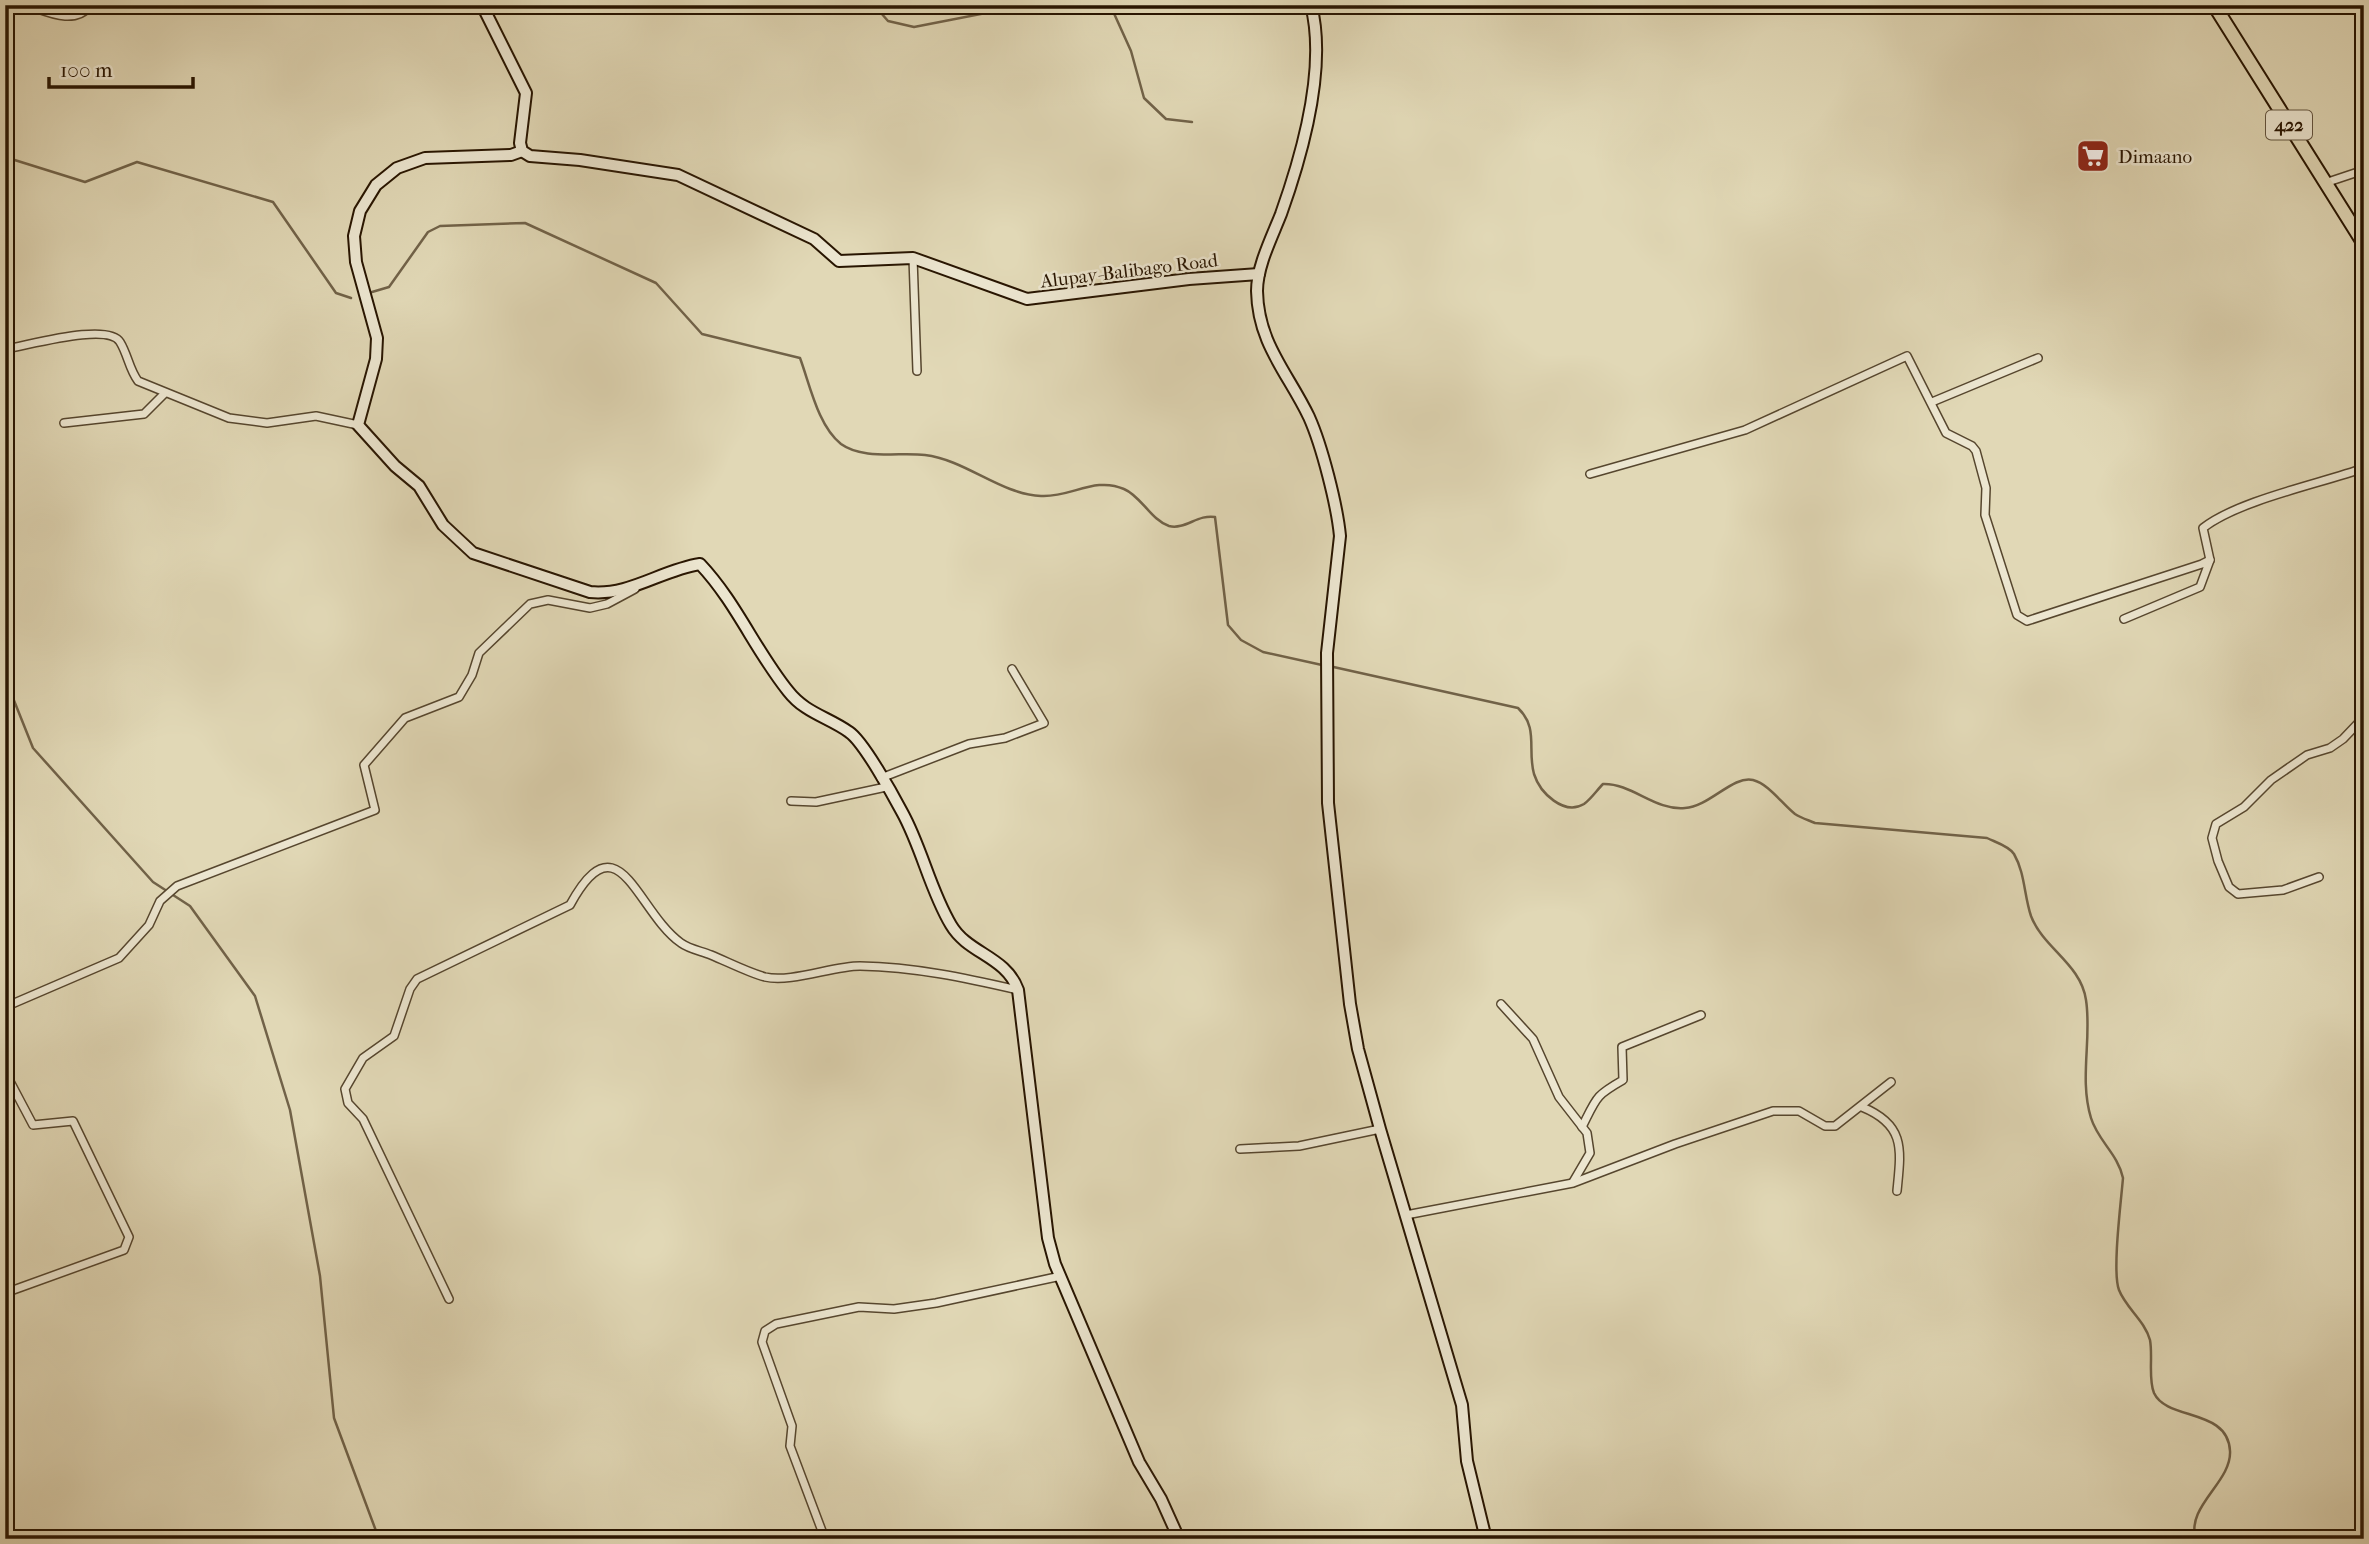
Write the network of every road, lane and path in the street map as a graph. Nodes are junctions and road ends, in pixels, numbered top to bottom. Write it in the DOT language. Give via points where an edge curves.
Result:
graph roads {
  1 [pos="27,5"];
  2 [pos="91,5"];
  3 [pos="482,5"];
  4 [pos="1311,5"];
  5 [pos="2214,5"];
  6 [pos="522,151"];
  7 [pos="2364,170"];
  8 [pos="2326,183"];
  9 [pos="2364,244"];
  10 [pos="913,258"];
  11 [pos="1259,274"];
  12 [pos="5,349"];
  13 [pos="2038,358"];
  14 [pos="917,370"];
  15 [pos="164,393"];
  16 [pos="1932,402"];
  17 [pos="64,423"];
  18 [pos="358,425"];
  19 [pos="2364,468"];
  20 [pos="1590,474"];
  21 [pos="2210,560"];
  22 [pos="645,583"];
  23 [pos="2124,619"];
  24 [pos="1012,669"];
  25 [pos="2364,718"];
  26 [pos="883,782"];
  27 [pos="791,802"];
  28 [pos="2319,877"];
  29 [pos="1018,990"];
  30 [pos="1500,1004"];
  31 [pos="5,1007"];
  32 [pos="1701,1015"];
  33 [pos="5,1072"];
  34 [pos="1891,1082"];
  35 [pos="1862,1107"];
  36 [pos="1582,1127"];
  37 [pos="1380,1129"];
  38 [pos="1240,1149"];
  39 [pos="1573,1183"];
  40 [pos="1897,1191"];
  41 [pos="1406,1215"];
  42 [pos="1061,1276"];
  43 [pos="5,1293"];
  44 [pos="449,1300"];
  45 [pos="825,1539"];
  46 [pos="1178,1539"];
  47 [pos="1486,1539"];
  1 -- 2 [label="street" via="59,17 82,14"];
  3 -- 6 [label="street" via="526,93"];
  4 -- 11 [label="street" via="1316,51 1305,138"];
  5 -- 8 [label="main road, 422"];
  6 -- 10 [label="street, Alupay-Balibago Road" via="530,156 678,175 814,239 839,261"];
  6 -- 18 [label="street" via="425,158 397,167 376,185 360,211 354,236 356,262 377,338 376,359"];
  7 -- 8 [label="street"];
  8 -- 9 [label="main road, 422"];
  10 -- 11 [label="street, Alupay-Balibago Road" via="1027,299"];
  10 -- 14 [label="street"];
  11 -- 37 [label="street" via="1259,310 1271,353 1311,421 1338,518 1327,653 1328,803 1352,1015"];
  12 -- 15 [label="street" via="111,334 120,341 138,381"];
  13 -- 16 [label="street"];
  15 -- 17 [label="street" via="144,414"];
  15 -- 18 [label="street" via="247,422 316,416"];
  16 -- 20 [label="street" via="1907,356 1745,430"];
  16 -- 21 [label="street" via="1946,433 1976,451 1986,488 1985,515 2021,620"];
  18 -- 22 [label="street" via="419,486 443,525 473,552 590,592 607,594"];
  19 -- 21 [label="street" via="2213,521 2203,528"];
  21 -- 23 [label="street" via="2200,587"];
  22 -- 26 [label="street" via="699,564 724,589 788,691 810,713 852,733"];
  22 -- 31 [label="street" via="590,608 548,600 530,604 479,653 459,697 405,718 365,765 375,810 177,886 160,901 149,925 119,958"];
  24 -- 26 [label="street" via="1044,723 1005,738 969,744"];
  25 -- 28 [label="street" via="2330,748 2307,755 2216,824 2212,838 2229,887 2238,894 2283,890"];
  26 -- 27 [label="street" via="816,802"];
  26 -- 29 [label="street" via="903,814 950,925 963,941 996,960 1014,977"];
  29 -- 42 [label="street" via="1048,1238"];
  29 -- 44 [label="street" via="940,972 858,966 767,978 681,943 623,873 613,867 597,867 583,880 570,905 418,979 394,1035 363,1058 345,1089"];
  30 -- 36 [label="street" via="1533,1040 1553,1086"];
  32 -- 36 [label="street" via="1622,1047 1623,1080 1596,1098"];
  33 -- 43 [label="street" via="33,1125 73,1121 129,1237 124,1250"];
  34 -- 35 [label="street"];
  35 -- 39 [label="street" via="1835,1126 1825,1126 1800,1111 1773,1111"];
  35 -- 40 [label="street" via="1883,1115 1901,1147"];
  36 -- 39 [label="street" via="1590,1153"];
  37 -- 38 [label="street" via="1299,1146"];
  37 -- 41 [label="street"];
  39 -- 41 [label="street"];
  41 -- 47 [label="street" via="1462,1405 1467,1461"];
  42 -- 45 [label="street" via="936,1303 894,1309 859,1307 765,1331 762,1342 792,1426 790,1446"];
  42 -- 46 [label="street" via="1139,1462"];
}
